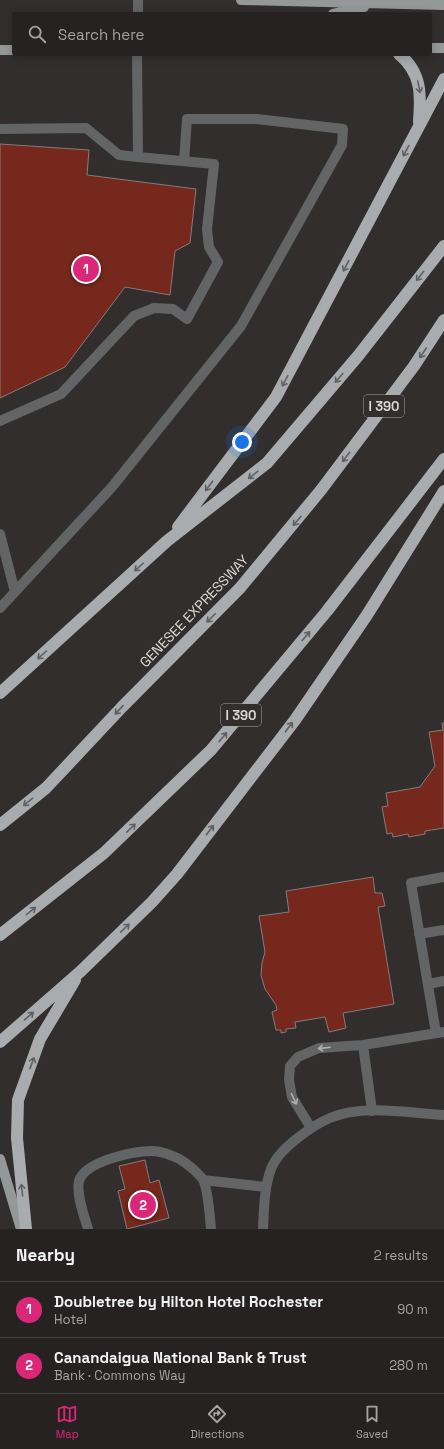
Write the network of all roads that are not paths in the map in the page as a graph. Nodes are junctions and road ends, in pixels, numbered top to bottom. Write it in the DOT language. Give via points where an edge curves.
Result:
graph roads {
  1 [pos="138,0"];
  2 [pos="241,0"];
  3 [pos="379,3"];
  4 [pos="444,5"];
  5 [pos="138,12"];
  6 [pos="341,12"];
  7 [pos="432,48"];
  8 [pos="444,48"];
  9 [pos="0,50"];
  10 [pos="12,50"];
  11 [pos="137,56"];
  12 [pos="401,56"];
  13 [pos="444,79"];
  14 [pos="418,127"];
  15 [pos="0,129"];
  16 [pos="138,157"];
  17 [pos="184,161"];
  18 [pos="444,246"];
  19 [pos="444,320"];
  20 [pos="0,421"];
  21 [pos="444,459"];
  22 [pos="444,491"];
  23 [pos="0,534"];
  24 [pos="168,541"];
  25 [pos="15,592"];
  26 [pos="0,608"];
  27 [pos="0,693"];
  28 [pos="0,825"];
  29 [pos="444,877"];
  30 [pos="444,930"];
  31 [pos="419,934"];
  32 [pos="0,935"];
  33 [pos="81,971"];
  34 [pos="444,981"];
  35 [pos="428,984"];
  36 [pos="440,1032"];
  37 [pos="0,1042"];
  38 [pos="363,1045"];
  39 [pos="372,1111"];
  40 [pos="444,1116"];
  41 [pos="311,1128"];
  42 [pos="0,1159"];
  43 [pos="203,1180"];
  44 [pos="266,1187"];
  45 [pos="21,1229"];
  46 [pos="26,1229"];
  47 [pos="88,1229"];
  48 [pos="211,1229"];
  49 [pos="263,1229"];
  1 -- 5 [label="street"];
  2 -- 3 [label="main road"];
  3 -- 4 [label="main road"];
  3 -- 6 [label="main road"];
  7 -- 8 [label="main road"];
  9 -- 10 [label="main road"];
  11 -- 16 [label="street"];
  12 -- 14 [label="highway, one-way" via="412,68 419,84 421,99"];
  13 -- 14 [label="highway"];
  14 -- 24 [label="highway, one-way" via="276,397"];
  15 -- 16 [label="street" via="86,128 119,155"];
  16 -- 17 [label="street"];
  17 -- 20 [label="street" via="214,164 207,229 209,247 218,262 187,319 173,309 154,308 134,316 61,394"];
  17 -- 25 [label="street" via="187,119 258,119 343,129 342,145 241,326 112,487"];
  18 -- 24 [label="highway, one-way" via="358,356 267,463"];
  19 -- 28 [label="highway, GENESEE EXPRESSWAY / I 390, one-way" via="414,366 326,484 240,588 122,706 46,788"];
  32 -- 21 [label="highway, I 390, one-way" via="104,853 211,750 327,611"];
  33 -- 22 [label="highway, one-way" via="177,874 294,720 367,615"];
  23 -- 25 [label="street"];
  24 -- 27 [label="highway, one-way"];
  25 -- 26 [label="street"];
  29 -- 31 [label="street" via="411,883"];
  30 -- 31 [label="street"];
  31 -- 35 [label="street"];
  37 -- 33 [label="highway, one-way"];
  46 -- 33 [label="highway, one-way" via="17,1138 18,1100 40,1039"];
  34 -- 35 [label="street"];
  35 -- 36 [label="street"];
  36 -- 38 [label="street"];
  38 -- 39 [label="street"];
  38 -- 41 [label="street, one-way" via="319,1048 298,1057 290,1066 292,1096"];
  39 -- 40 [label="street"];
  39 -- 41 [label="street" via="351,1112 330,1118"];
  41 -- 44 [label="street" via="280,1154 271,1169"];
  42 -- 45 [label="main road"];
  43 -- 44 [label="street"];
  43 -- 47 [label="street" via="180,1159 152,1151 106,1160 83,1173 79,1181 79,1192"];
  43 -- 48 [label="street"];
  44 -- 49 [label="street"];
}
